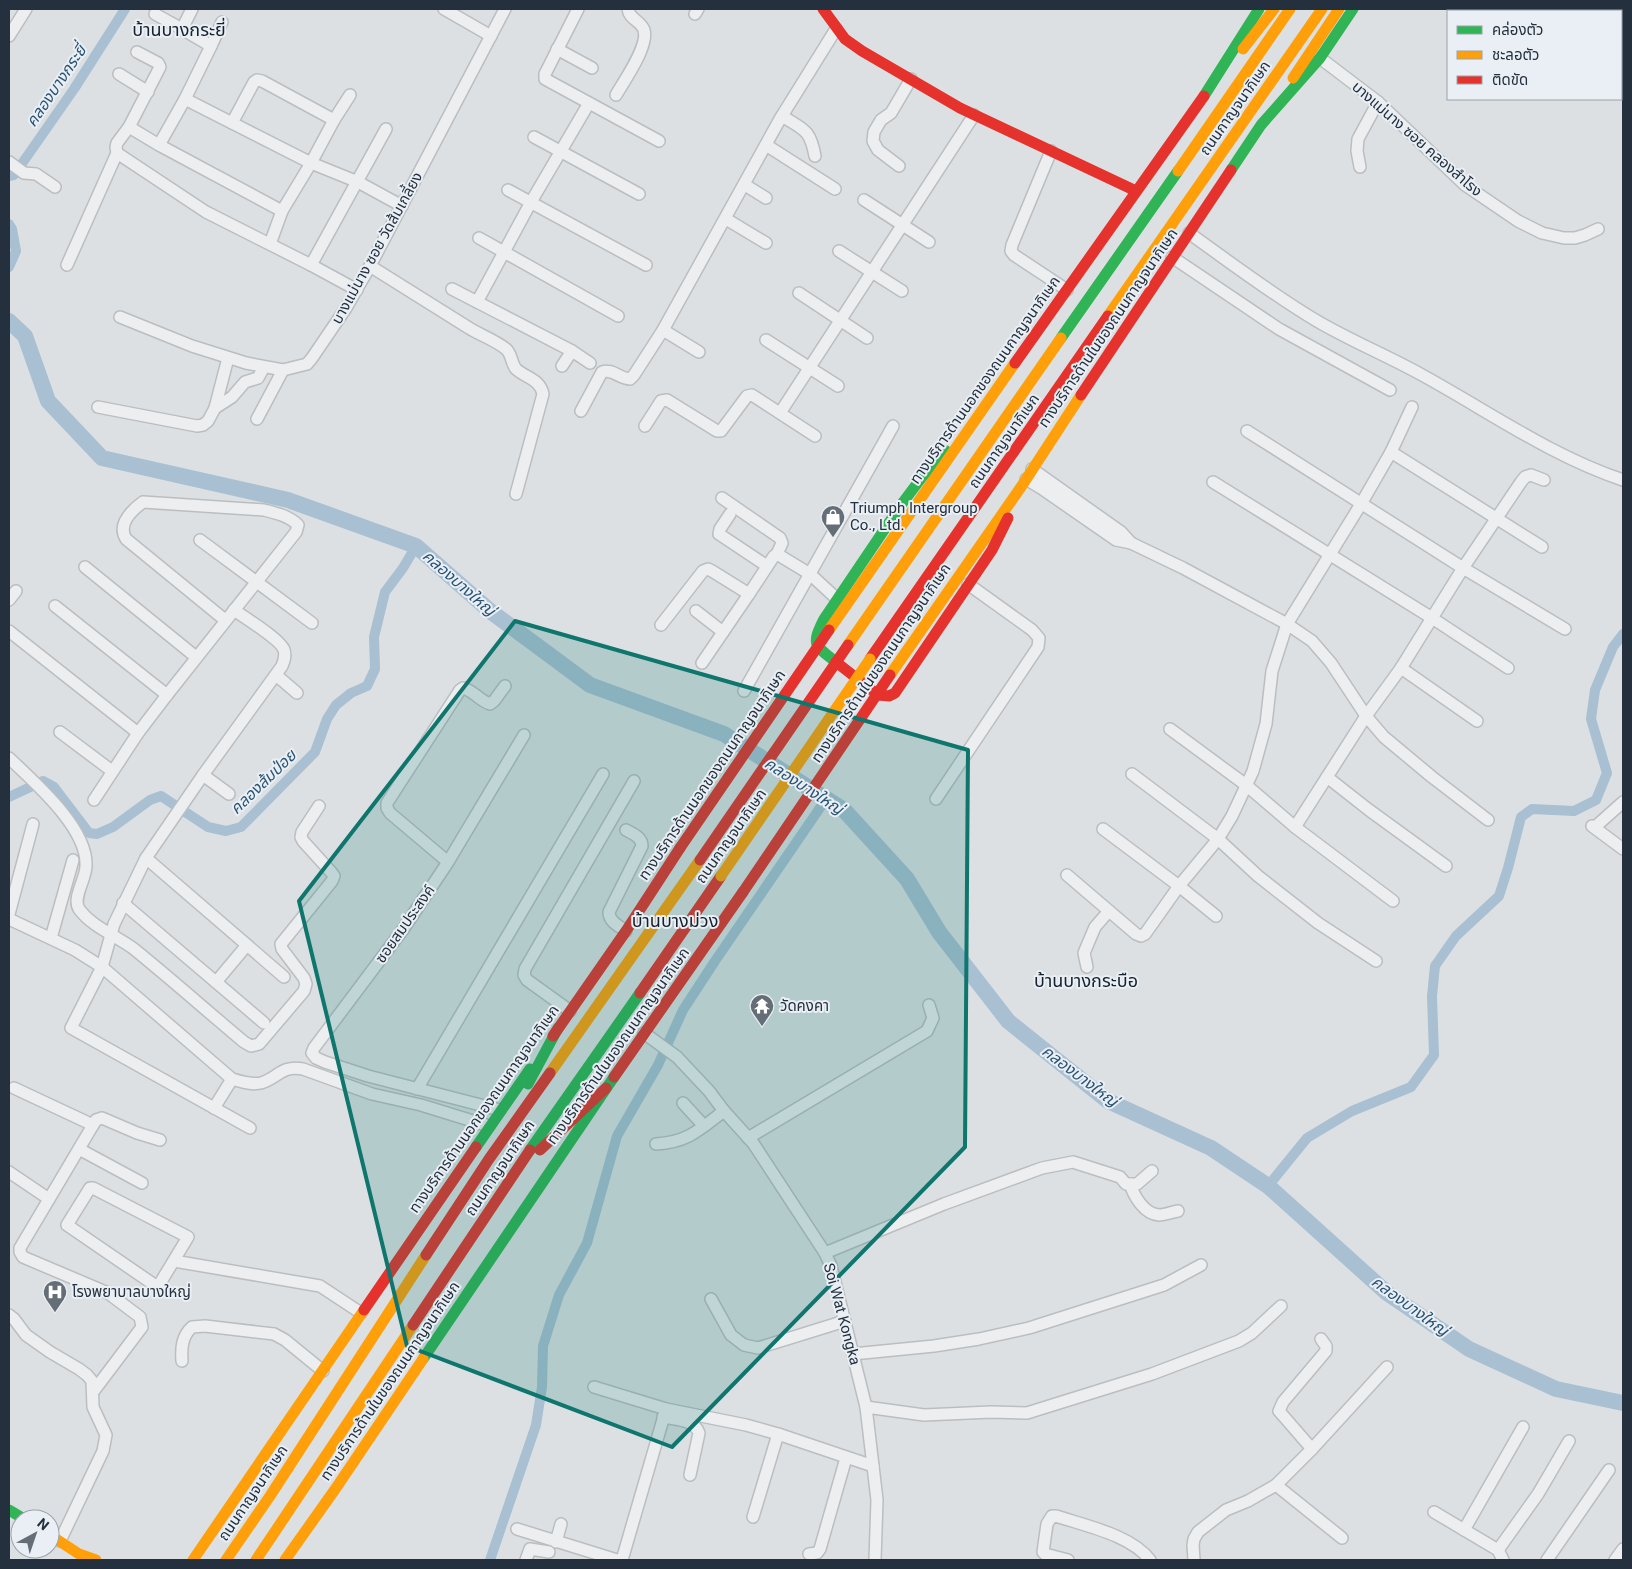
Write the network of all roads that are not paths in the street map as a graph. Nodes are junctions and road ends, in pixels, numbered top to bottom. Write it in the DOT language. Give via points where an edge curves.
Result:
graph roads {
  1 [pos="26,9"];
  2 [pos="192,9"];
  3 [pos="444,9"];
  4 [pos="505,9"];
  5 [pos="578,9"];
  6 [pos="628,9"];
  7 [pos="823,9"];
  8 [pos="1259,9"];
  9 [pos="1274,9"];
  10 [pos="1290,9"];
  11 [pos="1322,9"];
  12 [pos="1339,9"];
  13 [pos="1353,9"];
  14 [pos="155,14"];
  15 [pos="222,22"];
  16 [pos="182,29"];
  17 [pos="836,29"];
  18 [pos="9,36"];
  19 [pos="491,36"];
  20 [pos="211,46"];
  21 [pos="557,48"];
  22 [pos="137,52"];
  23 [pos="1320,58"];
  24 [pos="592,68"];
  25 [pos="120,74"];
  26 [pos="911,79"];
  27 [pos="148,92"];
  28 [pos="350,94"];
  29 [pos="616,95"];
  30 [pos="185,99"];
  31 [pos="1378,102"];
  32 [pos="589,103"];
  33 [pos="1194,110"];
  34 [pos="974,115"];
  35 [pos="782,116"];
  36 [pos="334,120"];
  37 [pos="232,123"];
  38 [pos="1261,126"];
  39 [pos="128,127"];
  40 [pos="386,129"];
  41 [pos="534,137"];
  42 [pos="658,141"];
  43 [pos="159,145"];
  44 [pos="766,145"];
  45 [pos="1051,151"];
  46 [pos="561,152"];
  47 [pos="117,153"];
  48 [pos="814,156"];
  49 [pos="11,163"];
  50 [pos="310,163"];
  51 [pos="899,166"];
  52 [pos="1360,167"];
  53 [pos="358,182"];
  54 [pos="745,185"];
  55 [pos="55,187"];
  56 [pos="835,189"];
  57 [pos="508,190"];
  58 [pos="1136,191"];
  59 [pos="639,194"];
  60 [pos="766,198"];
  61 [pos="864,200"];
  62 [pos="531,202"];
  63 [pos="402,206"];
  64 [pos="282,211"];
  65 [pos="726,219"];
  66 [pos="902,225"];
  67 [pos="1598,229"];
  68 [pos="1189,233"];
  69 [pos="479,238"];
  70 [pos="929,242"];
  71 [pos="766,243"];
  72 [pos="270,244"];
  73 [pos="505,251"];
  74 [pos="839,251"];
  75 [pos="1172,257"];
  76 [pos="67,265"];
  77 [pos="311,265"];
  78 [pos="646,265"];
  79 [pos="370,266"];
  80 [pos="873,273"];
  81 [pos="452,289"];
  82 [pos="357,290"];
  83 [pos="1067,290"];
  84 [pos="902,291"];
  85 [pos="799,292"];
  86 [pos="477,302"];
  87 [pos="618,316"];
  88 [pos="120,317"];
  89 [pos="841,320"];
  90 [pos="663,330"];
  91 [pos="867,338"];
  92 [pos="766,340"];
  93 [pos="572,352"];
  94 [pos="699,352"];
  95 [pos="228,358"];
  96 [pos="590,363"];
  97 [pos="562,366"];
  98 [pos="264,367"];
  99 [pos="808,367"];
  100 [pos="283,370"];
  101 [pos="838,386"];
  102 [pos="1390,390"];
  103 [pos="98,407"];
  104 [pos="1412,407"];
  105 [pos="214,408"];
  106 [pos="581,411"];
  107 [pos="780,413"];
  108 [pos="257,419"];
  109 [pos="972,425"];
  110 [pos="645,426"];
  111 [pos="893,426"];
  112 [pos="1247,431"];
  113 [pos="816,436"];
  114 [pos="1391,452"];
  115 [pos="1026,478"];
  116 [pos="1544,480"];
  117 [pos="1623,480"];
  118 [pos="1213,482"];
  119 [pos="516,494"];
  120 [pos="722,498"];
  121 [pos="1361,504"];
  122 [pos="730,514"];
  123 [pos="1496,519"];
  124 [pos="200,540"];
  125 [pos="1542,547"];
  126 [pos="777,554"];
  127 [pos="1329,556"];
  128 [pos="767,566"];
  129 [pos="84,567"];
  130 [pos="1463,568"];
  131 [pos="810,574"];
  132 [pos="256,582"];
  133 [pos="968,584"];
  134 [pos="749,594"];
  135 [pos="837,599"];
  136 [pos="55,606"];
  137 [pos="234,610"];
  138 [pos="696,611"];
  139 [pos="1432,618"];
  140 [pos="226,620"];
  141 [pos="312,623"];
  142 [pos="1287,624"];
  143 [pos="661,625"];
  144 [pos="1565,629"];
  145 [pos="9,631"];
  146 [pos="723,632"];
  147 [pos="196,657"];
  148 [pos="702,663"];
  149 [pos="1401,668"];
  150 [pos="1508,668"];
  151 [pos="276,675"];
  152 [pos="505,686"];
  153 [pos="744,692"];
  154 [pos="297,693"];
  155 [pos="167,695"];
  156 [pos="1366,716"];
  157 [pos="1477,721"];
  158 [pos="1170,729"];
  159 [pos="60,732"];
  160 [pos="138,733"];
  161 [pos="524,735"];
  162 [pos="9,758"];
  163 [pos="112,771"];
  164 [pos="603,774"];
  165 [pos="1132,774"];
  166 [pos="203,775"];
  167 [pos="1328,777"];
  168 [pos="634,781"];
  169 [pos="1246,785"];
  170 [pos="229,794"];
  171 [pos="94,800"];
  172 [pos="936,800"];
  173 [pos="1623,802"];
  174 [pos="319,806"];
  175 [pos="1488,820"];
  176 [pos="33,824"];
  177 [pos="1295,827"];
  178 [pos="626,830"];
  179 [pos="1103,830"];
  180 [pos="1218,839"];
  181 [pos="1623,849"];
  182 [pos="146,858"];
  183 [pos="73,860"];
  184 [pos="448,862"];
  185 [pos="1446,866"];
  186 [pos="1067,875"];
  187 [pos="1180,886"];
  188 [pos="1393,901"];
  189 [pos="123,903"];
  190 [pos="1109,911"];
  191 [pos="9,914"];
  192 [pos="1216,916"];
  193 [pos="9,919"];
  194 [pos="626,931"];
  195 [pos="110,933"];
  196 [pos="52,938"];
  197 [pos="246,945"];
  198 [pos="1376,960"];
  199 [pos="102,967"];
  200 [pos="1087,967"];
  201 [pos="284,977"];
  202 [pos="216,982"];
  203 [pos="929,1005"];
  204 [pos="570,1011"];
  205 [pos="264,1023"];
  206 [pos="558,1028"];
  207 [pos="644,1033"];
  208 [pos="232,1080"];
  209 [pos="14,1088"];
  210 [pos="606,1088"];
  211 [pos="417,1089"];
  212 [pos="683,1103"];
  213 [pos="214,1108"];
  214 [pos="500,1110"];
  215 [pos="724,1111"];
  216 [pos="93,1124"];
  217 [pos="489,1126"];
  218 [pos="704,1126"];
  219 [pos="250,1128"];
  220 [pos="748,1138"];
  221 [pos="160,1140"];
  222 [pos="656,1144"];
  223 [pos="78,1149"];
  224 [pos="488,1159"];
  225 [pos="1152,1171"];
  226 [pos="9,1172"];
  227 [pos="510,1178"];
  228 [pos="142,1183"];
  229 [pos="1130,1184"];
  230 [pos="49,1199"];
  231 [pos="1178,1211"];
  232 [pos="825,1253"];
  233 [pos="174,1261"];
  234 [pos="1201,1265"];
  235 [pos="711,1299"];
  236 [pos="1281,1306"];
  237 [pos="361,1313"];
  238 [pos="9,1315"];
  239 [pos="845,1321"];
  240 [pos="1321,1339"];
  241 [pos="853,1354"];
  242 [pos="182,1361"];
  243 [pos="1387,1367"];
  244 [pos="323,1371"];
  245 [pos="594,1387"];
  246 [pos="93,1392"];
  247 [pos="866,1408"];
  248 [pos="664,1413"];
  249 [pos="1523,1427"];
  250 [pos="778,1434"];
  251 [pos="1569,1441"];
  252 [pos="1312,1449"];
  253 [pos="846,1458"];
  254 [pos="873,1466"];
  255 [pos="1608,1470"];
  256 [pos="690,1475"];
  257 [pos="1276,1485"];
  258 [pos="1434,1512"];
  259 [pos="753,1517"];
  260 [pos="561,1524"];
  261 [pos="60,1529"];
  262 [pos="517,1529"];
  263 [pos="1464,1530"];
  264 [pos="1342,1538"];
  265 [pos="60,1541"];
  266 [pos="556,1542"];
  267 [pos="1623,1549"];
  268 [pos="549,1552"];
  269 [pos="809,1554"];
  270 [pos="1500,1555"];
  271 [pos="96,1560"];
  272 [pos="193,1560"];
  273 [pos="226,1560"];
  274 [pos="256,1560"];
  275 [pos="285,1560"];
  276 [pos="526,1560"];
  277 [pos="617,1560"];
  278 [pos="622,1560"];
  279 [pos="875,1560"];
  280 [pos="1068,1560"];
  281 [pos="1150,1560"];
  282 [pos="1194,1560"];
  283 [pos="1547,1560"];
  284 [pos="1615,1560"];
  1 -- 18 [label="street"];
  2 -- 16 [label="street"];
  3 -- 19 [label="street"];
  4 -- 19 [label="street, บางแม่นาง ซอย วัดส้มเกลี้ยง"];
  5 -- 21 [label="street"];
  6 -- 29 [label="street" via="630,16 644,29 645,38"];
  7 -- 17 [label="main road"];
  8 -- 33 [label="main road, ทางบริการด้านนอกของถนนกาญจนาภิเษก"];
  9 -- 33 [label="main road"];
  10 -- 224 [label="main road, ถนนกาญจนาภิเษก, bridge" via="700,860"];
  11 -- 227 [label="main road, ถนนกาญจนาภิเษก, bridge"];
  12 -- 38 [label="main road"];
  13 -- 23 [label="main road, ทางบริการด้านในของถนนกาญจนาภิเษก"];
  14 -- 16 [label="street"];
  15 -- 20 [label="street"];
  16 -- 20 [label="street"];
  17 -- 26 [label="main road" via="856,47"];
  17 -- 35 [label="street"];
  19 -- 63 [label="street, บางแม่นาง ซอย วัดส้มเกลี้ยง"];
  20 -- 30 [label="street"];
  21 -- 24 [label="street"];
  21 -- 32 [label="street" via="545,78"];
  22 -- 27 [label="street" via="160,67"];
  23 -- 31 [label="street, บางแม่นาง ซอย คลองสำโรง"];
  23 -- 38 [label="main road, ทางบริการด้านในของถนนกาญจนาภิเษก"];
  25 -- 27 [label="street"];
  26 -- 34 [label="main road"];
  26 -- 51 [label="street" via="891,113 881,120 874,132 873,141 878,150"];
  27 -- 39 [label="street"];
  28 -- 36 [label="street"];
  30 -- 37 [label="street"];
  30 -- 43 [label="street"];
  31 -- 52 [label="street" via="1358,140"];
  31 -- 67 [label="street, บางแม่นาง ซอย คลองสำโรง" via="1465,185 1518,221 1564,238 1580,237"];
  32 -- 42 [label="street"];
  32 -- 46 [label="street"];
  33 -- 58 [label="main road, ทางบริการด้านนอกของถนนกาญจนาภิเษก"];
  34 -- 45 [label="main road"];
  34 -- 66 [label="street"];
  35 -- 44 [label="street"];
  35 -- 48 [label="street" via="809,136"];
  36 -- 37 [label="street" via="257,80"];
  36 -- 50 [label="street"];
  37 -- 50 [label="street"];
  38 -- 68 [label="main road, ทางบริการด้านในของถนนกาญจนาภิเษก"];
  39 -- 43 [label="street"];
  39 -- 47 [label="street" via="117,143"];
  40 -- 53 [label="street"];
  41 -- 46 [label="street"];
  43 -- 64 [label="street"];
  44 -- 54 [label="street"];
  44 -- 56 [label="street"];
  45 -- 58 [label="main road"];
  45 -- 83 [label="street" via="1011,251"];
  46 -- 59 [label="street"];
  46 -- 62 [label="street"];
  47 -- 72 [label="street" via="206,212"];
  47 -- 76 [label="street"];
  49 -- 55 [label="street" via="24,173 36,174"];
  50 -- 53 [label="street"];
  50 -- 64 [label="street"];
  53 -- 63 [label="street"];
  53 -- 77 [label="street"];
  54 -- 60 [label="street"];
  54 -- 65 [label="street"];
  57 -- 62 [label="street"];
  58 -- 83 [label="main road, ทางบริการด้านนอกของถนนกาญจนาภิเษก"];
  61 -- 66 [label="street"];
  62 -- 73 [label="street"];
  62 -- 78 [label="street"];
  63 -- 79 [label="street, บางแม่นาง ซอย วัดส้มเกลี้ยง"];
  64 -- 72 [label="street"];
  65 -- 71 [label="street"];
  65 -- 90 [label="street"];
  66 -- 70 [label="street"];
  66 -- 80 [label="street"];
  68 -- 75 [label="main road, ทางบริการด้านในของถนนกาญจนาภิเษก"];
  68 -- 117 [label="street" via="1318,322 1422,375 1536,441"];
  69 -- 73 [label="street"];
  72 -- 77 [label="street"];
  73 -- 86 [label="street"];
  73 -- 87 [label="street"];
  74 -- 80 [label="street"];
  75 -- 102 [label="street" via="1279,329"];
  75 -- 115 [label="main road, ทางบริการด้านในของถนนกาญจนาภิเษก"];
  77 -- 82 [label="street"];
  79 -- 82 [label="street, บางแม่นาง ซอย วัดส้มเกลี้ยง"];
  79 -- 119 [label="street" via="504,347 517,370 539,383 543,394"];
  80 -- 84 [label="street"];
  80 -- 89 [label="street"];
  81 -- 86 [label="street"];
  82 -- 100 [label="street, บางแม่นาง ซอย วัดส้มเกลี้ยง" via="307,364"];
  83 -- 109 [label="main road, ทางบริการด้านนอกของถนนกาญจนาภิเษก"];
  85 -- 89 [label="street"];
  86 -- 93 [label="street"];
  88 -- 95 [label="street, บางแม่นาง ซอย วัดส้มเกลี้ยง"];
  89 -- 91 [label="street"];
  89 -- 99 [label="street"];
  90 -- 94 [label="street"];
  90 -- 106 [label="street" via="630,379 605,370 602,372"];
  92 -- 99 [label="street"];
  93 -- 96 [label="street"];
  93 -- 97 [label="street"];
  95 -- 98 [label="street, บางแม่นาง ซอย วัดส้มเกลี้ยง"];
  95 -- 105 [label="street"];
  98 -- 100 [label="street, บางแม่นาง ซอย วัดส้มเกลี้ยง"];
  98 -- 105 [label="street" via="258,378 245,382 232,397"];
  99 -- 101 [label="street"];
  99 -- 107 [label="street"];
  100 -- 108 [label="street"];
  103 -- 105 [label="street" via="197,426 208,421"];
  104 -- 114 [label="street"];
  107 -- 110 [label="street" via="752,395 747,396 724,428 717,431 664,400"];
  107 -- 113 [label="street"];
  109 -- 135 [label="main road" via="910,491"];
  109 -- 194 [label="main road, ทางบริการด้านนอกของถนนกาญจนาภิเษก, bridge"];
  111 -- 131 [label="street"];
  112 -- 121 [label="street"];
  114 -- 121 [label="street"];
  114 -- 123 [label="street"];
  115 -- 133 [label="main road" via="998,540"];
  115 -- 142 [label="street" via="1121,532 1131,543"];
  115 -- 207 [label="main road, ทางบริการด้านในของถนนกาญจนาภิเษก, bridge"];
  116 -- 123 [label="street" via="1531,475 1525,477"];
  118 -- 127 [label="street"];
  120 -- 126 [label="street" via="780,538 782,543"];
  121 -- 127 [label="street"];
  121 -- 130 [label="street"];
  122 -- 128 [label="street" via="719,534"];
  123 -- 125 [label="street"];
  123 -- 130 [label="street"];
  124 -- 132 [label="street"];
  126 -- 128 [label="street"];
  126 -- 131 [label="street"];
  127 -- 139 [label="street"];
  127 -- 142 [label="street"];
  128 -- 134 [label="street"];
  129 -- 147 [label="street"];
  130 -- 139 [label="street"];
  130 -- 144 [label="street"];
  131 -- 135 [label="street"];
  131 -- 153 [label="street"];
  132 -- 137 [label="street"];
  132 -- 140 [label="street" via="296,532 298,525 293,520 264,510 143,502 134,509 122,525 126,539"];
  132 -- 141 [label="street"];
  133 -- 135 [label="main road" via="889,696 878,695 816,644 817,633"];
  133 -- 172 [label="street" via="1032,630 1039,638 1038,647"];
  134 -- 143 [label="street" via="708,569 703,571"];
  134 -- 146 [label="street"];
  136 -- 155 [label="street"];
  137 -- 140 [label="street"];
  137 -- 151 [label="street" via="278,641 284,649 285,658"];
  138 -- 146 [label="street"];
  139 -- 149 [label="street"];
  139 -- 150 [label="street"];
  140 -- 147 [label="street"];
  142 -- 156 [label="street" via="1312,641 1331,663"];
  142 -- 169 [label="street" via="1272,671 1266,724"];
  145 -- 160 [label="street"];
  146 -- 148 [label="street"];
  147 -- 155 [label="street"];
  149 -- 156 [label="street"];
  149 -- 157 [label="street"];
  151 -- 154 [label="street"];
  151 -- 166 [label="street"];
  152 -- 184 [label="street" via="490,704 468,689 460,690 387,803 390,813"];
  155 -- 160 [label="street"];
  156 -- 167 [label="street"];
  156 -- 175 [label="street" via="1384,737"];
  158 -- 169 [label="street"];
  159 -- 163 [label="street"];
  160 -- 163 [label="street"];
  161 -- 184 [label="street"];
  162 -- 195 [label="street" via="40,787 78,834 86,866 77,904 91,921"];
  163 -- 171 [label="street"];
  164 -- 211 [label="street"];
  165 -- 180 [label="street"];
  166 -- 170 [label="street"];
  166 -- 182 [label="street"];
  167 -- 177 [label="street"];
  167 -- 185 [label="street"];
  168 -- 204 [label="street" via="525,968 527,980"];
  169 -- 177 [label="street"];
  169 -- 180 [label="street"];
  173 -- 181 [label="street" via="1594,827"];
  174 -- 195 [label="street" via="301,838 334,876 281,944 306,984 304,991 259,1044 251,1046 244,1042"];
  176 -- 191 [label="street"];
  177 -- 188 [label="street"];
  178 -- 194 [label="street" via="639,838 642,846 609,912 613,922"];
  179 -- 187 [label="street"];
  180 -- 187 [label="street"];
  180 -- 198 [label="street" via="1258,876 1318,923"];
  182 -- 189 [label="street"];
  182 -- 197 [label="street"];
  183 -- 196 [label="street"];
  184 -- 211 [label="street, ซอยสมประสงค์" via="312,1053 325,1062"];
  186 -- 190 [label="street"];
  187 -- 190 [label="street" via="1141,936"];
  187 -- 192 [label="street"];
  189 -- 195 [label="street"];
  189 -- 202 [label="street"];
  190 -- 200 [label="street" via="1095,927 1084,953"];
  193 -- 196 [label="street"];
  194 -- 204 [label="main road, ทางบริการด้านนอกของถนนกาญจนาภิเษก"];
  195 -- 199 [label="street"];
  196 -- 199 [label="street"];
  197 -- 201 [label="street"];
  197 -- 202 [label="street"];
  199 -- 208 [label="street"];
  199 -- 213 [label="street" via="71,1028"];
  202 -- 205 [label="street"];
  203 -- 220 [label="street" via="933,1018 927,1031"];
  204 -- 206 [label="main road, ทางบริการด้านนอกของถนนกาญจนาภิเษก"];
  206 -- 214 [label="main road, ทางบริการด้านนอกของถนนกาญจนาภิเษก"];
  206 -- 224 [label="main road"];
  207 -- 210 [label="main road, ทางบริการด้านในของถนนกาญจนาภิเษก"];
  207 -- 215 [label="street, Soi Wat Kongka" via="678,1057"];
  208 -- 213 [label="street"];
  208 -- 217 [label="street" via="262,1083 284,1070 303,1069 372,1094"];
  209 -- 216 [label="street"];
  210 -- 227 [label="main road"];
  210 -- 275 [label="main road, ทางบริการด้านในของถนนกาญจนาภิเษก"];
  211 -- 214 [label="street, ซอยสมประสงค์"];
  212 -- 218 [label="street"];
  213 -- 219 [label="street"];
  214 -- 217 [label="main road, ทางบริการด้านนอกของถนนกาญจนาภิเษก"];
  215 -- 218 [label="street"];
  215 -- 220 [label="street, Soi Wat Kongka"];
  216 -- 221 [label="street" via="102,1118"];
  216 -- 223 [label="street"];
  217 -- 237 [label="main road, ทางบริการด้านนอกของถนนกาญจนาภิเษก"];
  218 -- 222 [label="street" via="674,1143"];
  220 -- 232 [label="street, Soi Wat Kongka"];
  223 -- 228 [label="street"];
  223 -- 230 [label="street"];
  224 -- 273 [label="main road, ถนนกาญจนาภิเษก"];
  225 -- 229 [label="street" via="1137,1184"];
  226 -- 230 [label="street"];
  227 -- 274 [label="main road, ถนนกาญจนาภิเษก"];
  229 -- 231 [label="street" via="1150,1213"];
  229 -- 232 [label="street" via="1120,1177 1072,1162 1042,1168"];
  230 -- 246 [label="street" via="20,1248 23,1257 108,1294 140,1317 142,1327"];
  232 -- 239 [label="street, Soi Wat Kongka"];
  233 -- 233 [label="street" via="156,1286 69,1227 68,1223 87,1191 93,1188 188,1237"];
  233 -- 237 [label="street" via="320,1286"];
  234 -- 241 [label="street" via="1164,1285 1029,1328 934,1346"];
  235 -- 239 [label="street" via="731,1335 758,1348"];
  236 -- 247 [label="street" via="1239,1341 1152,1374 1027,1412 924,1415"];
  237 -- 244 [label="main road, ทางบริการด้านนอกของถนนกาญจนาภิเษก"];
  238 -- 246 [label="street" via="26,1335 87,1375 92,1381"];
  239 -- 241 [label="street, Soi Wat Kongka"];
  240 -- 252 [label="street" via="1326,1351 1279,1411"];
  241 -- 247 [label="street, Soi Wat Kongka"];
  242 -- 244 [label="street" via="186,1333 192,1327 205,1326 274,1334"];
  243 -- 252 [label="street"];
  244 -- 272 [label="main road, ทางบริการด้านนอกของถนนกาญจนาภิเษก"];
  245 -- 248 [label="street"];
  246 -- 261 [label="street" via="93,1407 106,1435 103,1451"];
  247 -- 254 [label="street, Soi Wat Kongka"];
  248 -- 250 [label="street" via="746,1425"];
  248 -- 256 [label="street" via="691,1422 697,1428 699,1433"];
  248 -- 278 [label="street"];
  249 -- 263 [label="street"];
  250 -- 253 [label="street"];
  250 -- 259 [label="street"];
  251 -- 270 [label="street"];
  252 -- 257 [label="street"];
  253 -- 254 [label="street"];
  253 -- 269 [label="street" via="820,1549"];
  254 -- 279 [label="street, Soi Wat Kongka" via="877,1500"];
  255 -- 283 [label="street"];
  257 -- 264 [label="street"];
  257 -- 282 [label="street" via="1226,1510 1198,1532 1193,1545"];
  258 -- 263 [label="street"];
  260 -- 266 [label="street"];
  262 -- 266 [label="street"];
  263 -- 270 [label="street"];
  265 -- 271 [label="main road"];
  266 -- 277 [label="street"];
  267 -- 284 [label="street"];
  268 -- 276 [label="street" via="532,1548"];
  280 -- 281 [label="street" via="1043,1552 1052,1516 1114,1536 1143,1551"];
}
